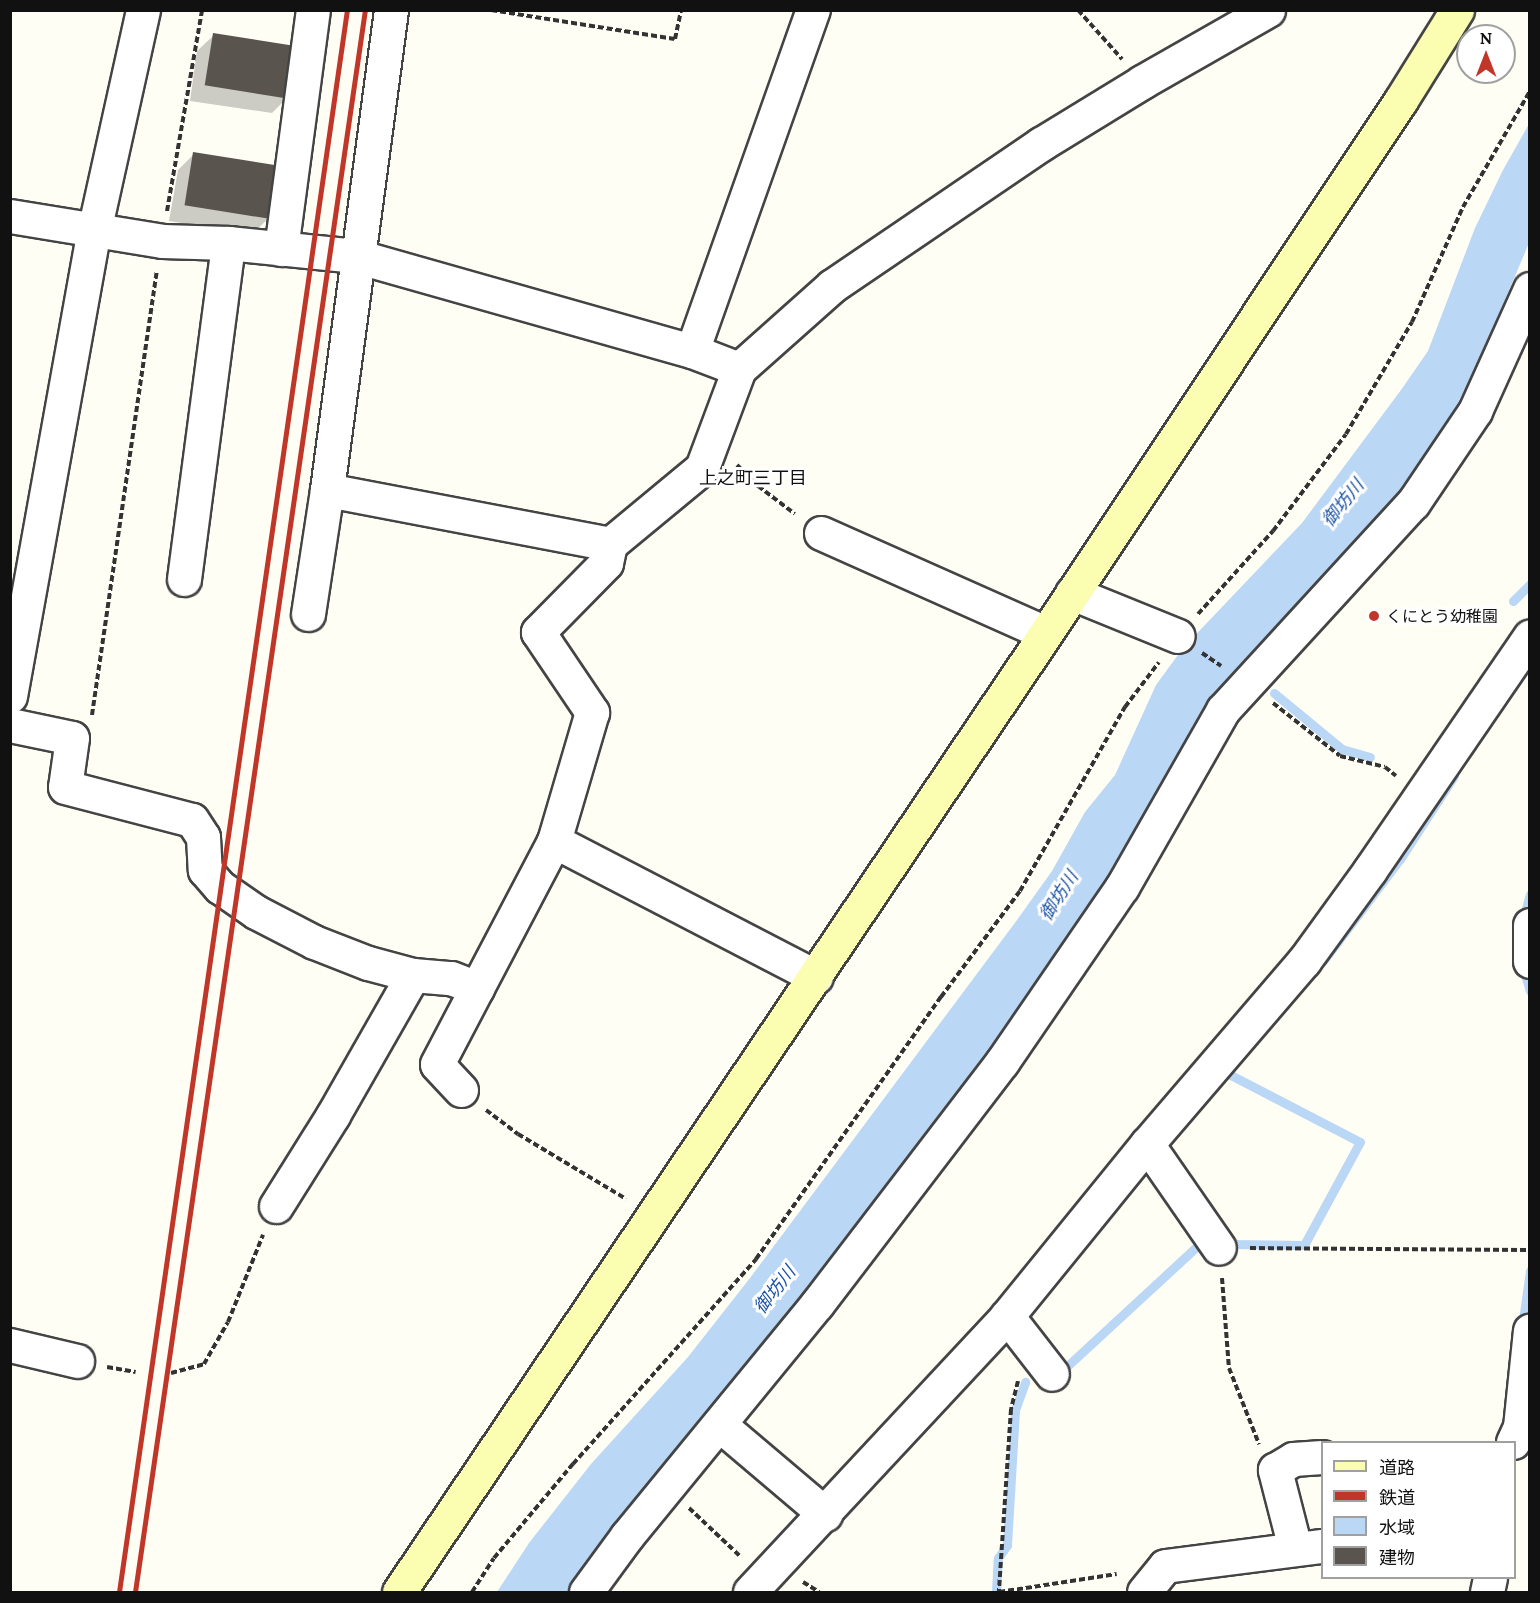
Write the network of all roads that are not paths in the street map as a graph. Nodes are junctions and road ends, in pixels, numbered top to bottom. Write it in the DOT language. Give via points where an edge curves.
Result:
graph roads {
  1 [pos="143,10"];
  2 [pos="314,10"];
  3 [pos="390,10"];
  4 [pos="813,10"];
  5 [pos="1457,10"];
  6 [pos="1254,14"];
  7 [pos="10,216"];
  8 [pos="94,231"];
  9 [pos="228,243"];
  10 [pos="281,249"];
  11 [pos="356,256"];
  12 [pos="1530,289"];
  13 [pos="692,351"];
  14 [pos="739,369"];
  15 [pos="327,490"];
  16 [pos="821,533"];
  17 [pos="610,544"];
  18 [pos="184,579"];
  19 [pos="1072,594"];
  20 [pos="308,614"];
  21 [pos="1046,633"];
  22 [pos="1530,636"];
  23 [pos="1187,643"];
  24 [pos="10,696"];
  25 [pos="10,725"];
  26 [pos="554,841"];
  27 [pos="1530,925"];
  28 [pos="1530,962"];
  29 [pos="413,975"];
  30 [pos="816,977"];
  31 [pos="477,988"];
  32 [pos="461,1090"];
  33 [pos="1148,1144"];
  34 [pos="276,1206"];
  35 [pos="1219,1248"];
  36 [pos="1007,1317"];
  37 [pos="1530,1330"];
  38 [pos="10,1345"];
  39 [pos="77,1361"];
  40 [pos="1046,1366"];
  41 [pos="720,1425"];
  42 [pos="1513,1441"];
  43 [pos="1321,1457"];
  44 [pos="825,1514"];
  45 [pos="1309,1547"];
  46 [pos="756,1585"];
  47 [pos="399,1593"];
  48 [pos="586,1593"];
  49 [pos="1144,1593"];
  1 -- 8 [label="street"];
  2 -- 10 [label="street"];
  3 -- 11 [label="street"];
  4 -- 13 [label="street"];
  5 -- 19 [label="street"];
  6 -- 14 [label="street" via="1041,144 832,286"];
  7 -- 8 [label="street"];
  8 -- 9 [label="street" via="162,241"];
  8 -- 24 [label="street"];
  9 -- 10 [label="street"];
  9 -- 18 [label="street"];
  10 -- 11 [label="street"];
  11 -- 13 [label="street"];
  11 -- 15 [label="street"];
  12 -- 41 [label="street" via="1475,411 1413,503 1236,676 1223,710 1122,887 1002,1062"];
  13 -- 14 [label="street"];
  14 -- 17 [label="street" via="702,468"];
  15 -- 17 [label="street"];
  15 -- 20 [label="street"];
  16 -- 21 [label="street"];
  17 -- 26 [label="street" via="606,563 538,632 592,712"];
  19 -- 21 [label="street"];
  19 -- 23 [label="street"];
  21 -- 30 [label="street"];
  22 -- 33 [label="street" via="1304,961"];
  25 -- 29 [label="street" via="72,738 65,787 192,820 203,837 205,870 220,887 256,912 314,942"];
  26 -- 30 [label="street"];
  26 -- 31 [label="street"];
  27 -- 28 [label="street"];
  29 -- 31 [label="street" via="451,978"];
  29 -- 34 [label="street"];
  30 -- 47 [label="street"];
  31 -- 32 [label="street" via="437,1064"];
  33 -- 35 [label="street"];
  33 -- 36 [label="street"];
  36 -- 40 [label="street"];
  36 -- 44 [label="street"];
  37 -- 42 [label="street" via="1520,1427"];
  38 -- 39 [label="street"];
  41 -- 44 [label="street"];
  41 -- 48 [label="street"];
  43 -- 45 [label="street" via="1293,1459 1275,1470"];
  44 -- 46 [label="street"];
  45 -- 49 [label="street" via="1165,1566"];
}
